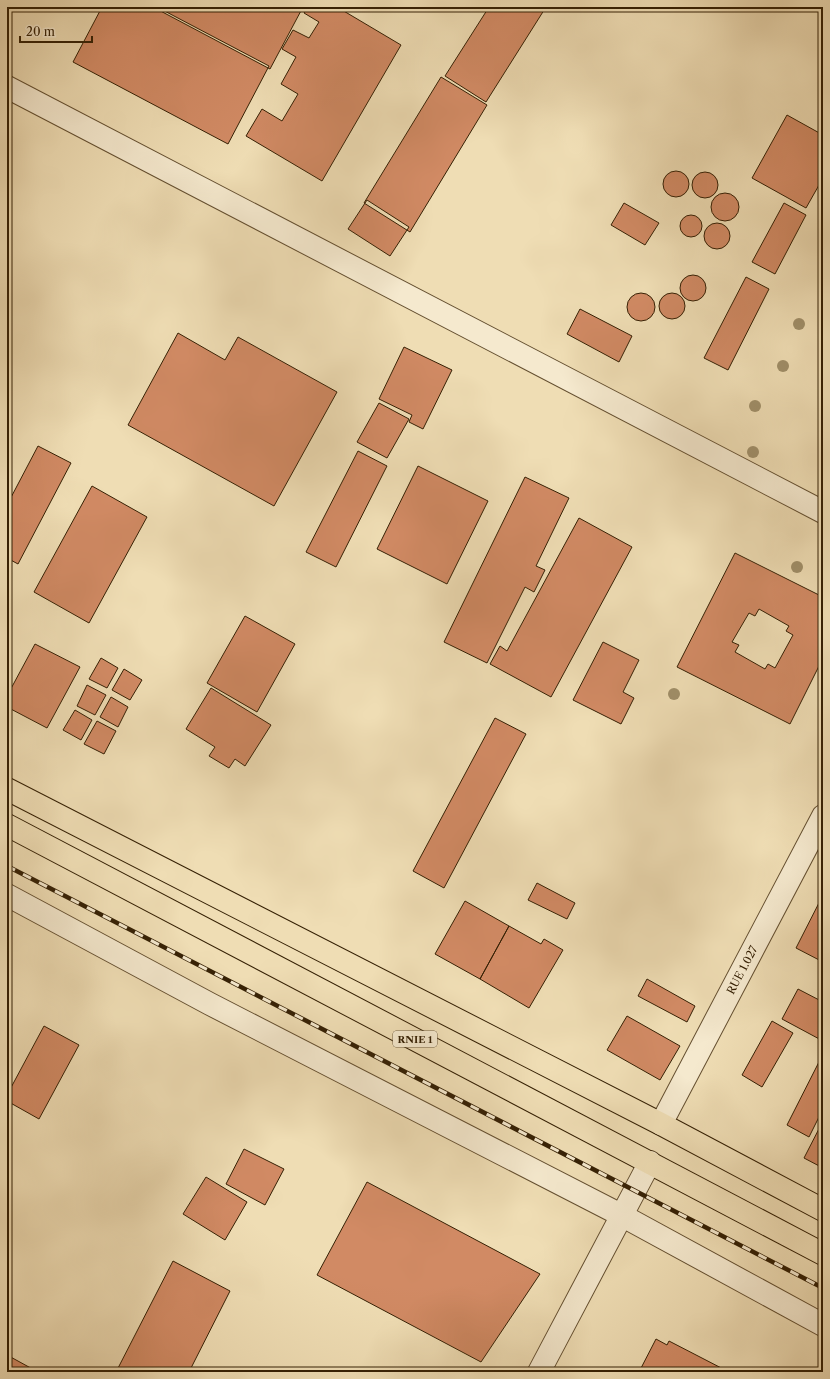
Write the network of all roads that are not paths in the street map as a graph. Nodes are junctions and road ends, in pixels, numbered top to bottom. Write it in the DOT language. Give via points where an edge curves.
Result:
graph roads {
  1 [pos="7,87"];
  2 [pos="823,512"];
  3 [pos="7,789"];
  4 [pos="823,816"];
  5 [pos="7,825"];
  6 [pos="7,894"];
  7 [pos="661,1124"];
  8 [pos="650,1162"];
  9 [pos="823,1210"];
  10 [pos="621,1216"];
  11 [pos="823,1254"];
  12 [pos="823,1325"];
  13 [pos="539,1372"];
  1 -- 2 [label="street"];
  3 -- 7 [label="highway"];
  4 -- 7 [label="street, RUE 1.027"];
  5 -- 8 [label="highway, RNIE 1"];
  6 -- 10 [label="street" via="210,1004"];
  7 -- 9 [label="highway"];
  8 -- 10 [label="street"];
  8 -- 11 [label="highway, RNIE 1"];
  10 -- 12 [label="street"];
  10 -- 13 [label="street"];
}
